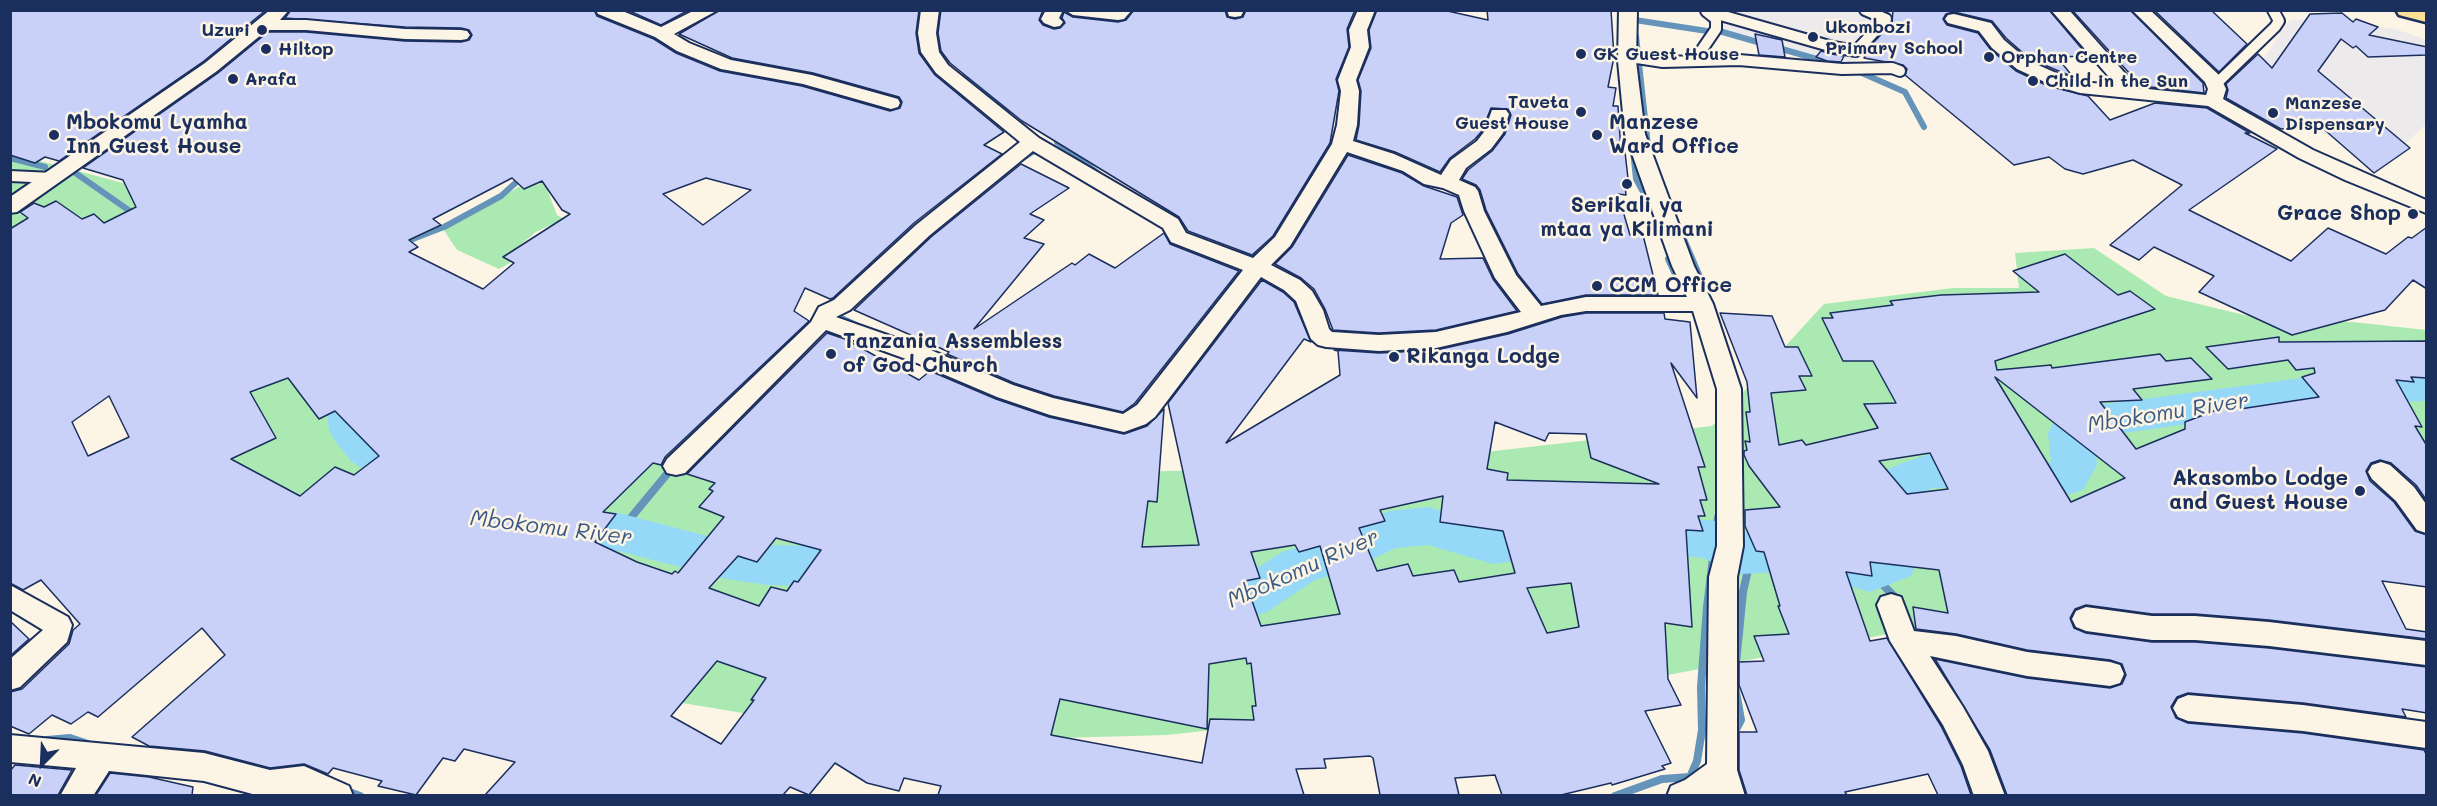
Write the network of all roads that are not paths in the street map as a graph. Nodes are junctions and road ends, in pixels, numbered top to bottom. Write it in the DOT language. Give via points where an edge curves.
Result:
graph roads {
  1 [pos="281,10"];
  2 [pos="604,10"];
  3 [pos="710,10"];
  4 [pos="930,10"];
  5 [pos="1073,10"];
  6 [pos="1124,10"];
  7 [pos="1368,10"];
  8 [pos="1628,10"];
  9 [pos="1864,10"];
  10 [pos="2059,10"];
  11 [pos="2140,10"];
  12 [pos="2273,10"];
  13 [pos="1707,11"];
  14 [pos="1954,19"];
  15 [pos="264,25"];
  16 [pos="661,33"];
  17 [pos="461,35"];
  18 [pos="1627,61"];
  19 [pos="1690,61"];
  20 [pos="1900,71"];
  21 [pos="2132,92"];
  22 [pos="2215,93"];
  23 [pos="891,103"];
  24 [pos="1499,114"];
  25 [pos="1032,142"];
  26 [pos="1342,144"];
  27 [pos="10,176"];
  28 [pos="54,178"];
  29 [pos="1447,182"];
  30 [pos="10,207"];
  31 [pos="2427,207"];
  32 [pos="1257,267"];
  33 [pos="1702,304"];
  34 [pos="1537,316"];
  35 [pos="821,320"];
  36 [pos="676,466"];
  37 [pos="2381,472"];
  38 [pos="2427,523"];
  39 [pos="10,596"];
  40 [pos="1891,605"];
  41 [pos="2086,619"];
  42 [pos="1904,641"];
  43 [pos="2427,653"];
  44 [pos="2110,674"];
  45 [pos="10,678"];
  46 [pos="2188,708"];
  47 [pos="2427,735"];
  48 [pos="10,748"];
  49 [pos="101,757"];
  50 [pos="1726,783"];
  51 [pos="75,795"];
  52 [pos="338,795"];
  53 [pos="1682,795"];
  54 [pos="1989,795"];
  1 -- 15 [label="street"];
  2 -- 16 [label="street"];
  3 -- 16 [label="street"];
  4 -- 25 [label="street" via="930,52 942,69"];
  5 -- 6 [label="street" via="1118,15"];
  7 -- 26 [label="street" via="1358,30 1360,47 1347,80 1349,110"];
  8 -- 18 [label="street"];
  9 -- 13 [label="lane" via="1886,19 1856,51"];
  10 -- 21 [label="street"];
  11 -- 22 [label="street" via="2189,55"];
  12 -- 22 [label="lane" via="2279,21 2275,27"];
  13 -- 19 [label="lane" via="1716,19 1716,28"];
  14 -- 21 [label="street" via="1985,27 1998,44 2023,64 2049,78 2080,87"];
  15 -- 17 [label="street"];
  15 -- 28 [label="street"];
  16 -- 23 [label="street" via="727,65 805,79"];
  18 -- 19 [label="lane"];
  18 -- 33 [label="street" via="1635,134 1683,266"];
  19 -- 20 [label="lane" via="1738,60"];
  21 -- 22 [label="street"];
  22 -- 31 [label="street" via="2266,134"];
  24 -- 29 [label="street" via="1484,145 1458,164"];
  25 -- 32 [label="street" via="1171,224 1178,237"];
  25 -- 35 [label="street" via="923,230 842,306"];
  26 -- 29 [label="street" via="1402,164 1431,180"];
  26 -- 32 [label="street" via="1283,241"];
  27 -- 28 [label="lane"];
  28 -- 30 [label="street"];
  29 -- 34 [label="street" via="1468,191 1506,278"];
  32 -- 34 [label="street" via="1276,275 1304,296 1319,333 1326,339 1379,343 1436,339"];
  32 -- 35 [label="street" via="1146,411 1125,423 1005,391"];
  33 -- 34 [label="street" via="1586,304"];
  33 -- 50 [label="street" via="1729,389 1730,546 1723,577"];
  35 -- 36 [label="street"];
  37 -- 38 [label="street" via="2405,494"];
  39 -- 45 [label="street" via="58,625 57,634"];
  40 -- 42 [label="street"];
  41 -- 43 [label="street" via="2151,628 2269,634"];
  42 -- 44 [label="street" via="2051,668"];
  42 -- 54 [label="street" via="1953,716 1977,761"];
  46 -- 47 [label="street"];
  48 -- 49 [label="street"];
  49 -- 51 [label="street"];
  49 -- 52 [label="street" via="204,767 270,784 304,780"];
  50 -- 53 [label="street"];
}
